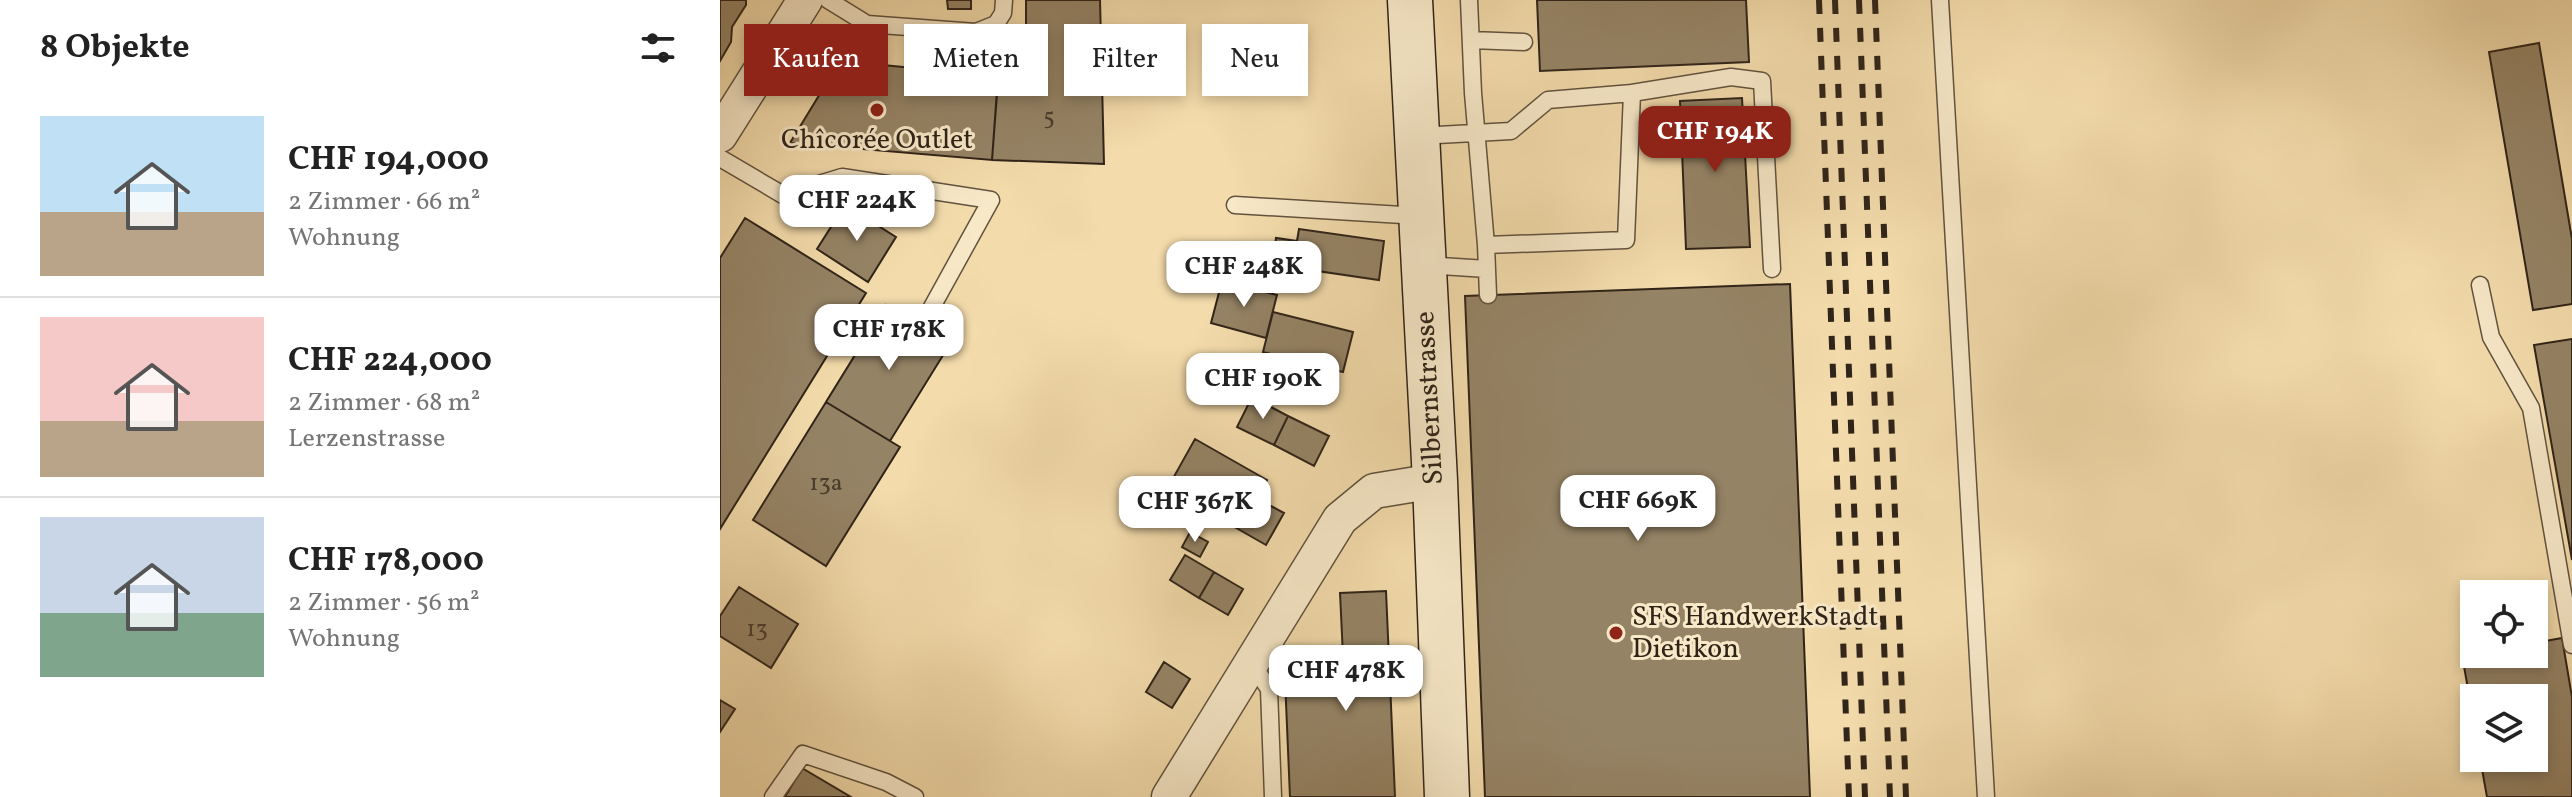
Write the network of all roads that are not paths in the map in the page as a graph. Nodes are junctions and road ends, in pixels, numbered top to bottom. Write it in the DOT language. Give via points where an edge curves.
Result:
graph roads {
  1 [pos="805,0"];
  2 [pos="828,0"];
  3 [pos="1004,0"];
  4 [pos="1410,0"];
  5 [pos="1469,0"];
  6 [pos="1940,0"];
  7 [pos="1471,40"];
  8 [pos="1524,42"];
  9 [pos="1632,93"];
  10 [pos="1476,133"];
  11 [pos="720,135"];
  12 [pos="1417,136"];
  13 [pos="720,158"];
  14 [pos="1235,205"];
  15 [pos="1421,216"];
  16 [pos="1486,245"];
  17 [pos="1424,265"];
  18 [pos="1487,269"];
  19 [pos="1772,269"];
  20 [pos="2480,285"];
  21 [pos="1488,295"];
  22 [pos="932,307"];
  23 [pos="1435,481"];
  24 [pos="2572,645"];
  25 [pos="1252,663"];
  26 [pos="773,797"];
  27 [pos="915,797"];
  28 [pos="1169,797"];
  29 [pos="1273,797"];
  30 [pos="1447,797"];
  31 [pos="1986,797"];
  1 -- 11 [label="street"];
  2 -- 3 [label="lane" via="867,24 976,32 996,24"];
  4 -- 12 [label="street, Silbernstrasse"];
  5 -- 7 [label="lane"];
  6 -- 31 [label="lane"];
  7 -- 8 [label="lane"];
  7 -- 10 [label="lane"];
  9 -- 10 [label="lane" via="1548,100 1511,131"];
  9 -- 16 [label="lane" via="1626,240"];
  9 -- 19 [label="lane" via="1731,77 1762,81"];
  10 -- 12 [label="lane"];
  10 -- 16 [label="lane"];
  12 -- 15 [label="street, Silbernstrasse"];
  13 -- 22 [label="lane" via="783,195 842,177 991,200"];
  14 -- 15 [label="lane"];
  15 -- 17 [label="street, Silbernstrasse"];
  16 -- 18 [label="lane"];
  17 -- 18 [label="lane"];
  17 -- 23 [label="street, Silbernstrasse"];
  18 -- 21 [label="lane"];
  20 -- 24 [label="lane" via="2491,337 2531,408"];
  23 -- 25 [label="street" via="1374,491 1340,519"];
  23 -- 30 [label="street, Silbernstrasse"];
  25 -- 28 [label="street"];
  25 -- 29 [label="lane" via="1269,689"];
  26 -- 27 [label="lane" via="803,754"];
}
